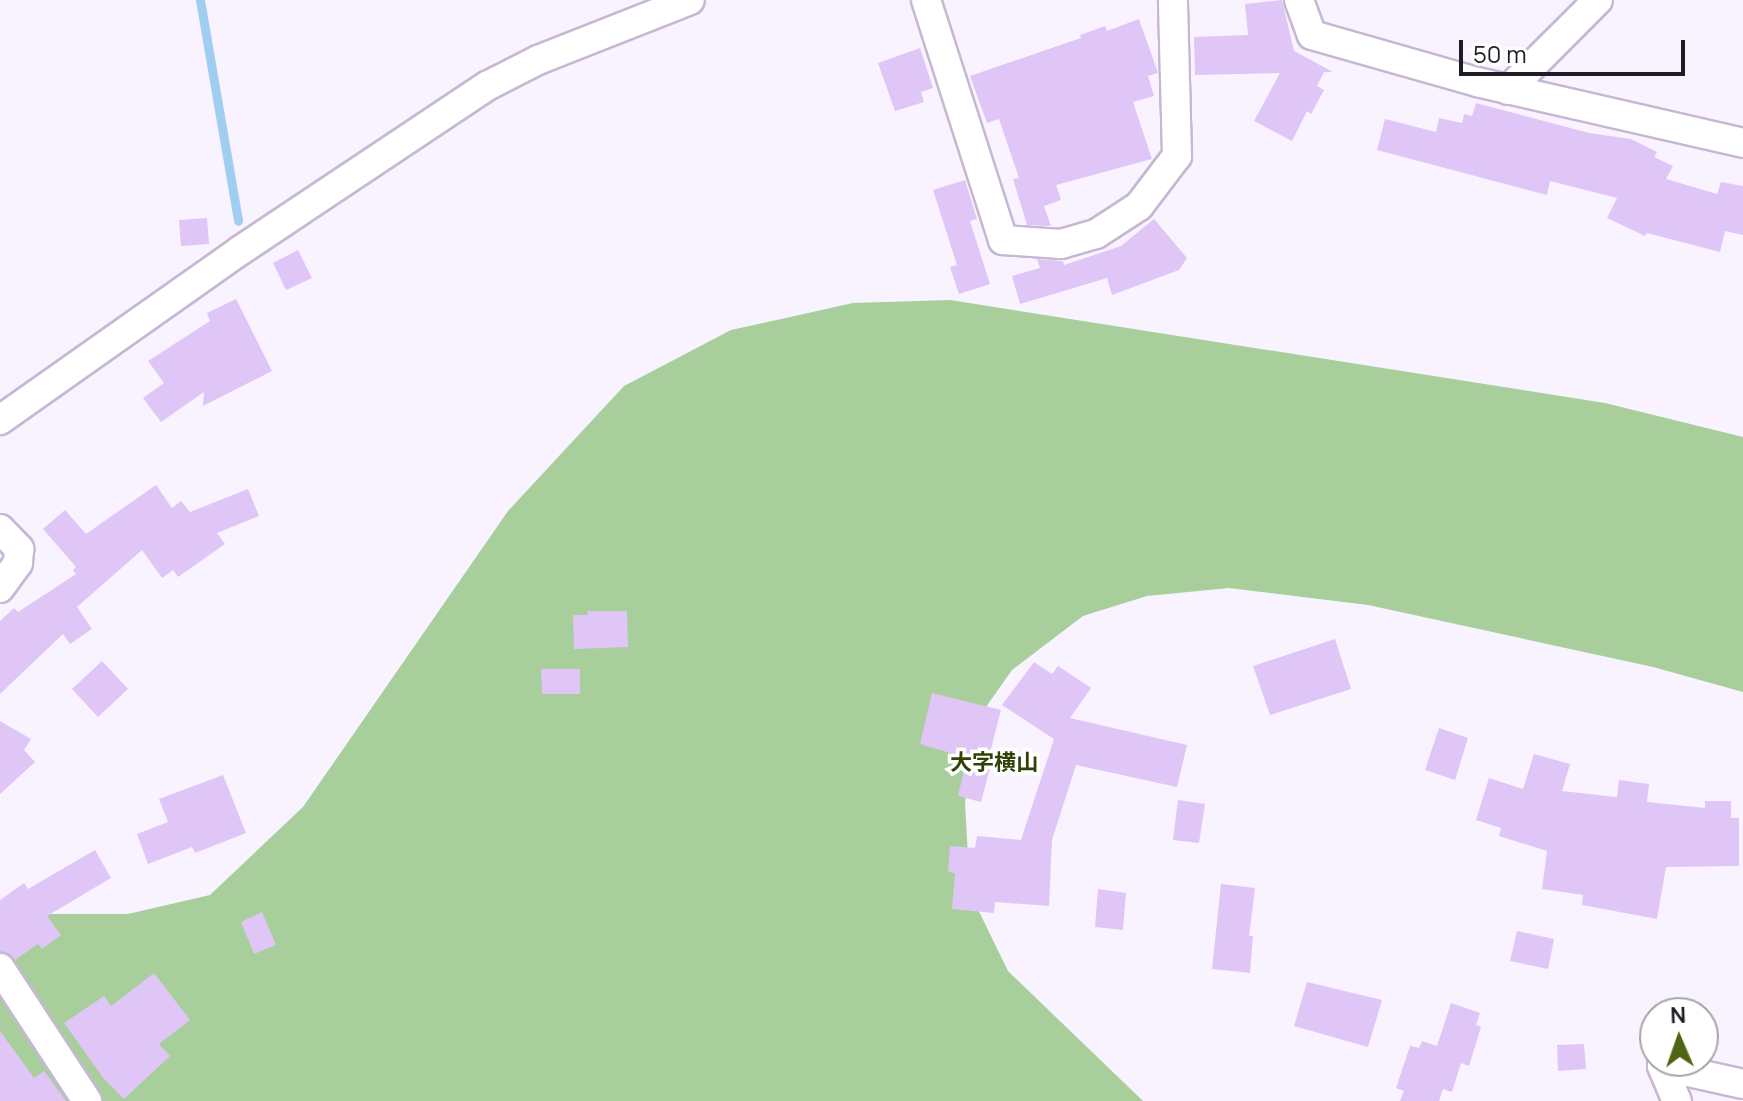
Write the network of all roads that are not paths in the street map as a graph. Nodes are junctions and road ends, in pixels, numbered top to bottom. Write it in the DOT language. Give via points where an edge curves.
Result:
graph roads {
  1 [pos="690,0"];
  2 [pos="926,0"];
  3 [pos="1173,0"];
  4 [pos="1299,0"];
  5 [pos="1598,0"];
  6 [pos="1508,90"];
  7 [pos="1743,143"];
  8 [pos="0,420"];
  9 [pos="0,529"];
  10 [pos="0,588"];
  11 [pos="0,968"];
  12 [pos="1743,1084"];
  13 [pos="87,1101"];
  14 [pos="1677,1101"];
  1 -- 8 [label="street" via="538,60 487,86"];
  2 -- 3 [label="street" via="1003,240 1061,244 1096,234 1139,206 1177,156"];
  4 -- 6 [label="street" via="1312,35"];
  5 -- 6 [label="street"];
  6 -- 7 [label="street"];
  9 -- 10 [label="street" via="19,549 18,563"];
  11 -- 13 [label="street"];
  12 -- 14 [label="street" via="1662,1066"];
}
